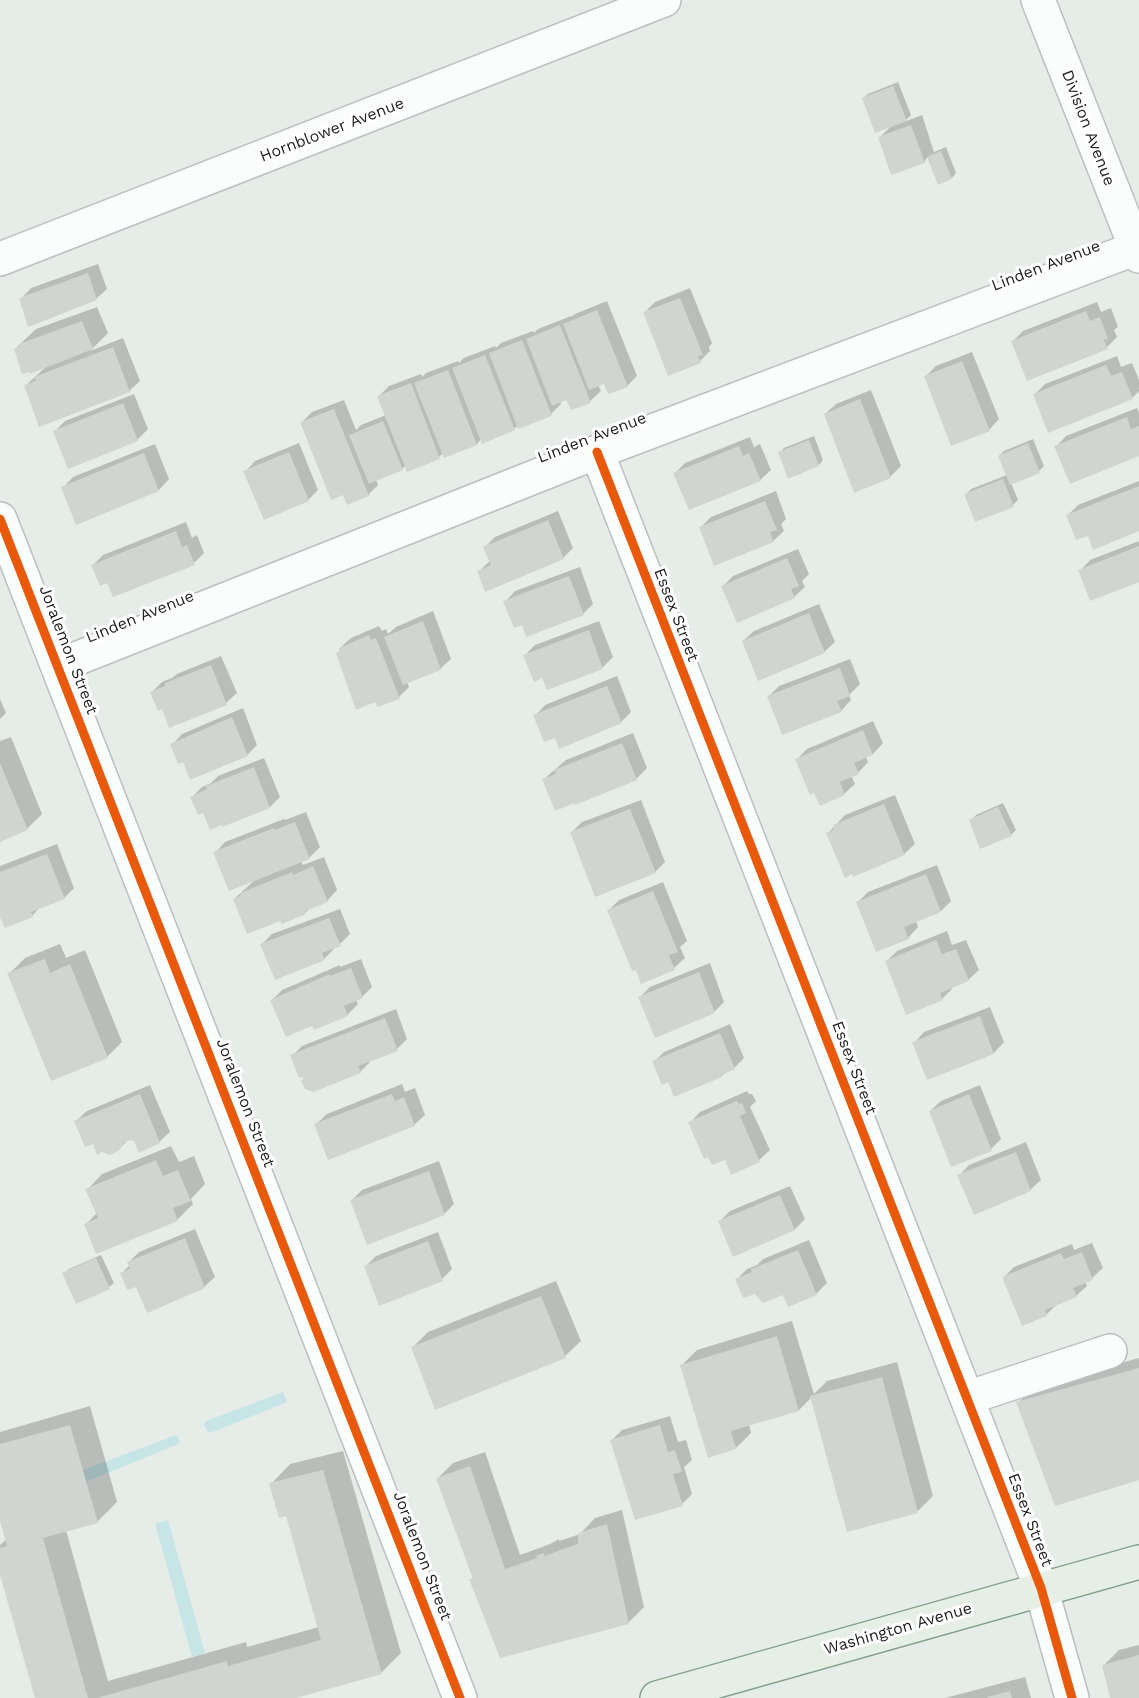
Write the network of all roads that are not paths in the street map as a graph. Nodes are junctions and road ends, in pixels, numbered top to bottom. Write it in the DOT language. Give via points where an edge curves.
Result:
graph roads {
  1 [pos="664,0"];
  2 [pos="1038,0"];
  3 [pos="1138,250"];
  4 [pos="0,259"];
  5 [pos="597,452"];
  6 [pos="0,519"];
  7 [pos="58,666"];
  8 [pos="1110,1351"];
  9 [pos="967,1398"];
  10 [pos="1139,1562"];
  11 [pos="1041,1588"];
  12 [pos="460,1698"];
  13 [pos="657,1698"];
  14 [pos="1072,1698"];
  1 -- 4 [label="street, Hornblower Avenue"];
  2 -- 3 [label="street, Division Avenue"];
  3 -- 5 [label="street, Linden Avenue"];
  5 -- 7 [label="street, Linden Avenue"];
  5 -- 9 [label="street, Essex Street"];
  6 -- 7 [label="street, Joralemon Street"];
  7 -- 12 [label="street, Joralemon Street"];
  8 -- 9 [label="street"];
  9 -- 11 [label="street, Essex Street"];
  10 -- 11 [label="main road, Washington Avenue"];
  11 -- 13 [label="main road, Washington Avenue"];
  11 -- 14 [label="street, Essex Street"];
}
